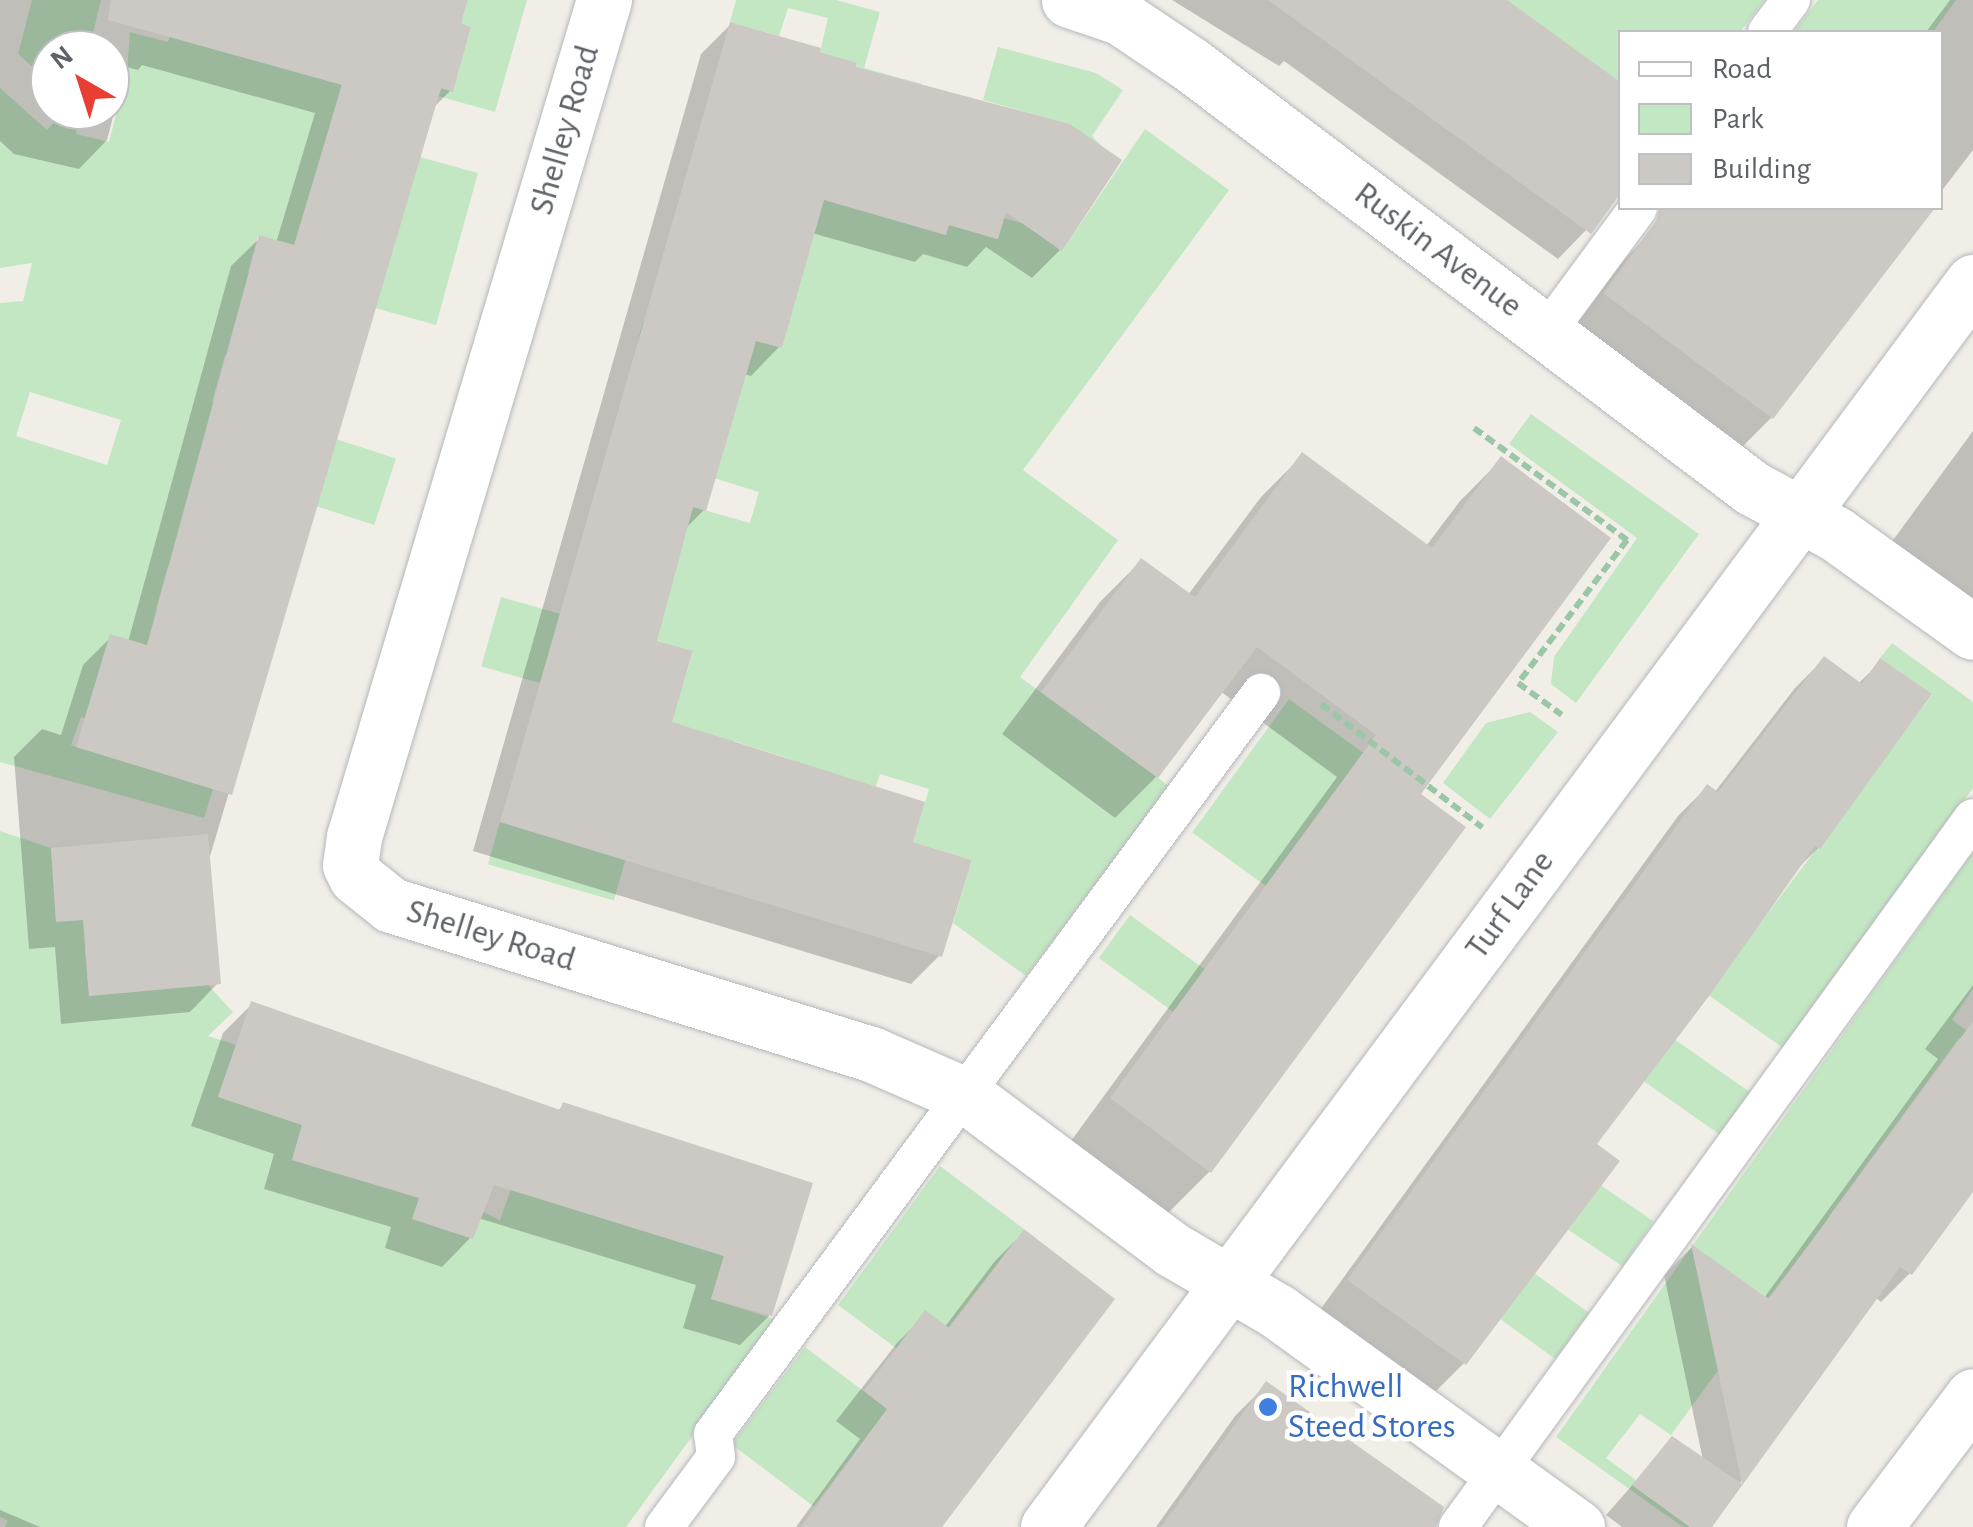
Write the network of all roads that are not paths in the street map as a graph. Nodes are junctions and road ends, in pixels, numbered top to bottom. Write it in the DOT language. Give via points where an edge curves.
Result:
graph roads {
  1 [pos="604,0"];
  2 [pos="1069,0"];
  3 [pos="1790,0"];
  4 [pos="1768,30"];
  5 [pos="1637,210"];
  6 [pos="1973,282"];
  7 [pos="1546,333"];
  8 [pos="1800,515"];
  9 [pos="1973,632"];
  10 [pos="1261,693"];
  11 [pos="1973,818"];
  12 [pos="965,1095"];
  13 [pos="1228,1285"];
  14 [pos="1973,1396"];
  15 [pos="1498,1471"];
  16 [pos="664,1527"];
  17 [pos="1048,1527"];
  18 [pos="1458,1527"];
  19 [pos="1577,1527"];
  20 [pos="1874,1527"];
  1 -- 12 [label="street, Shelley Road" via="350,865 384,902 870,1054"];
  2 -- 7 [label="street, Ruskin Avenue" via="1120,18 1190,64"];
  3 -- 4 [label="lane"];
  5 -- 7 [label="lane"];
  6 -- 8 [label="street, Turf Lane"];
  7 -- 8 [label="street, Ruskin Avenue" via="1765,497"];
  8 -- 9 [label="street, Ruskin Avenue"];
  8 -- 13 [label="street, Turf Lane"];
  10 -- 12 [label="lane"];
  11 -- 15 [label="lane"];
  12 -- 13 [label="street, Shelley Road"];
  12 -- 16 [label="lane" via="713,1434 716,1457"];
  13 -- 15 [label="street, Shelley Road" via="1276,1310"];
  13 -- 17 [label="street, Turf Lane"];
  14 -- 20 [label="street"];
  15 -- 18 [label="lane"];
  15 -- 19 [label="street, Shelley Road"];
}
